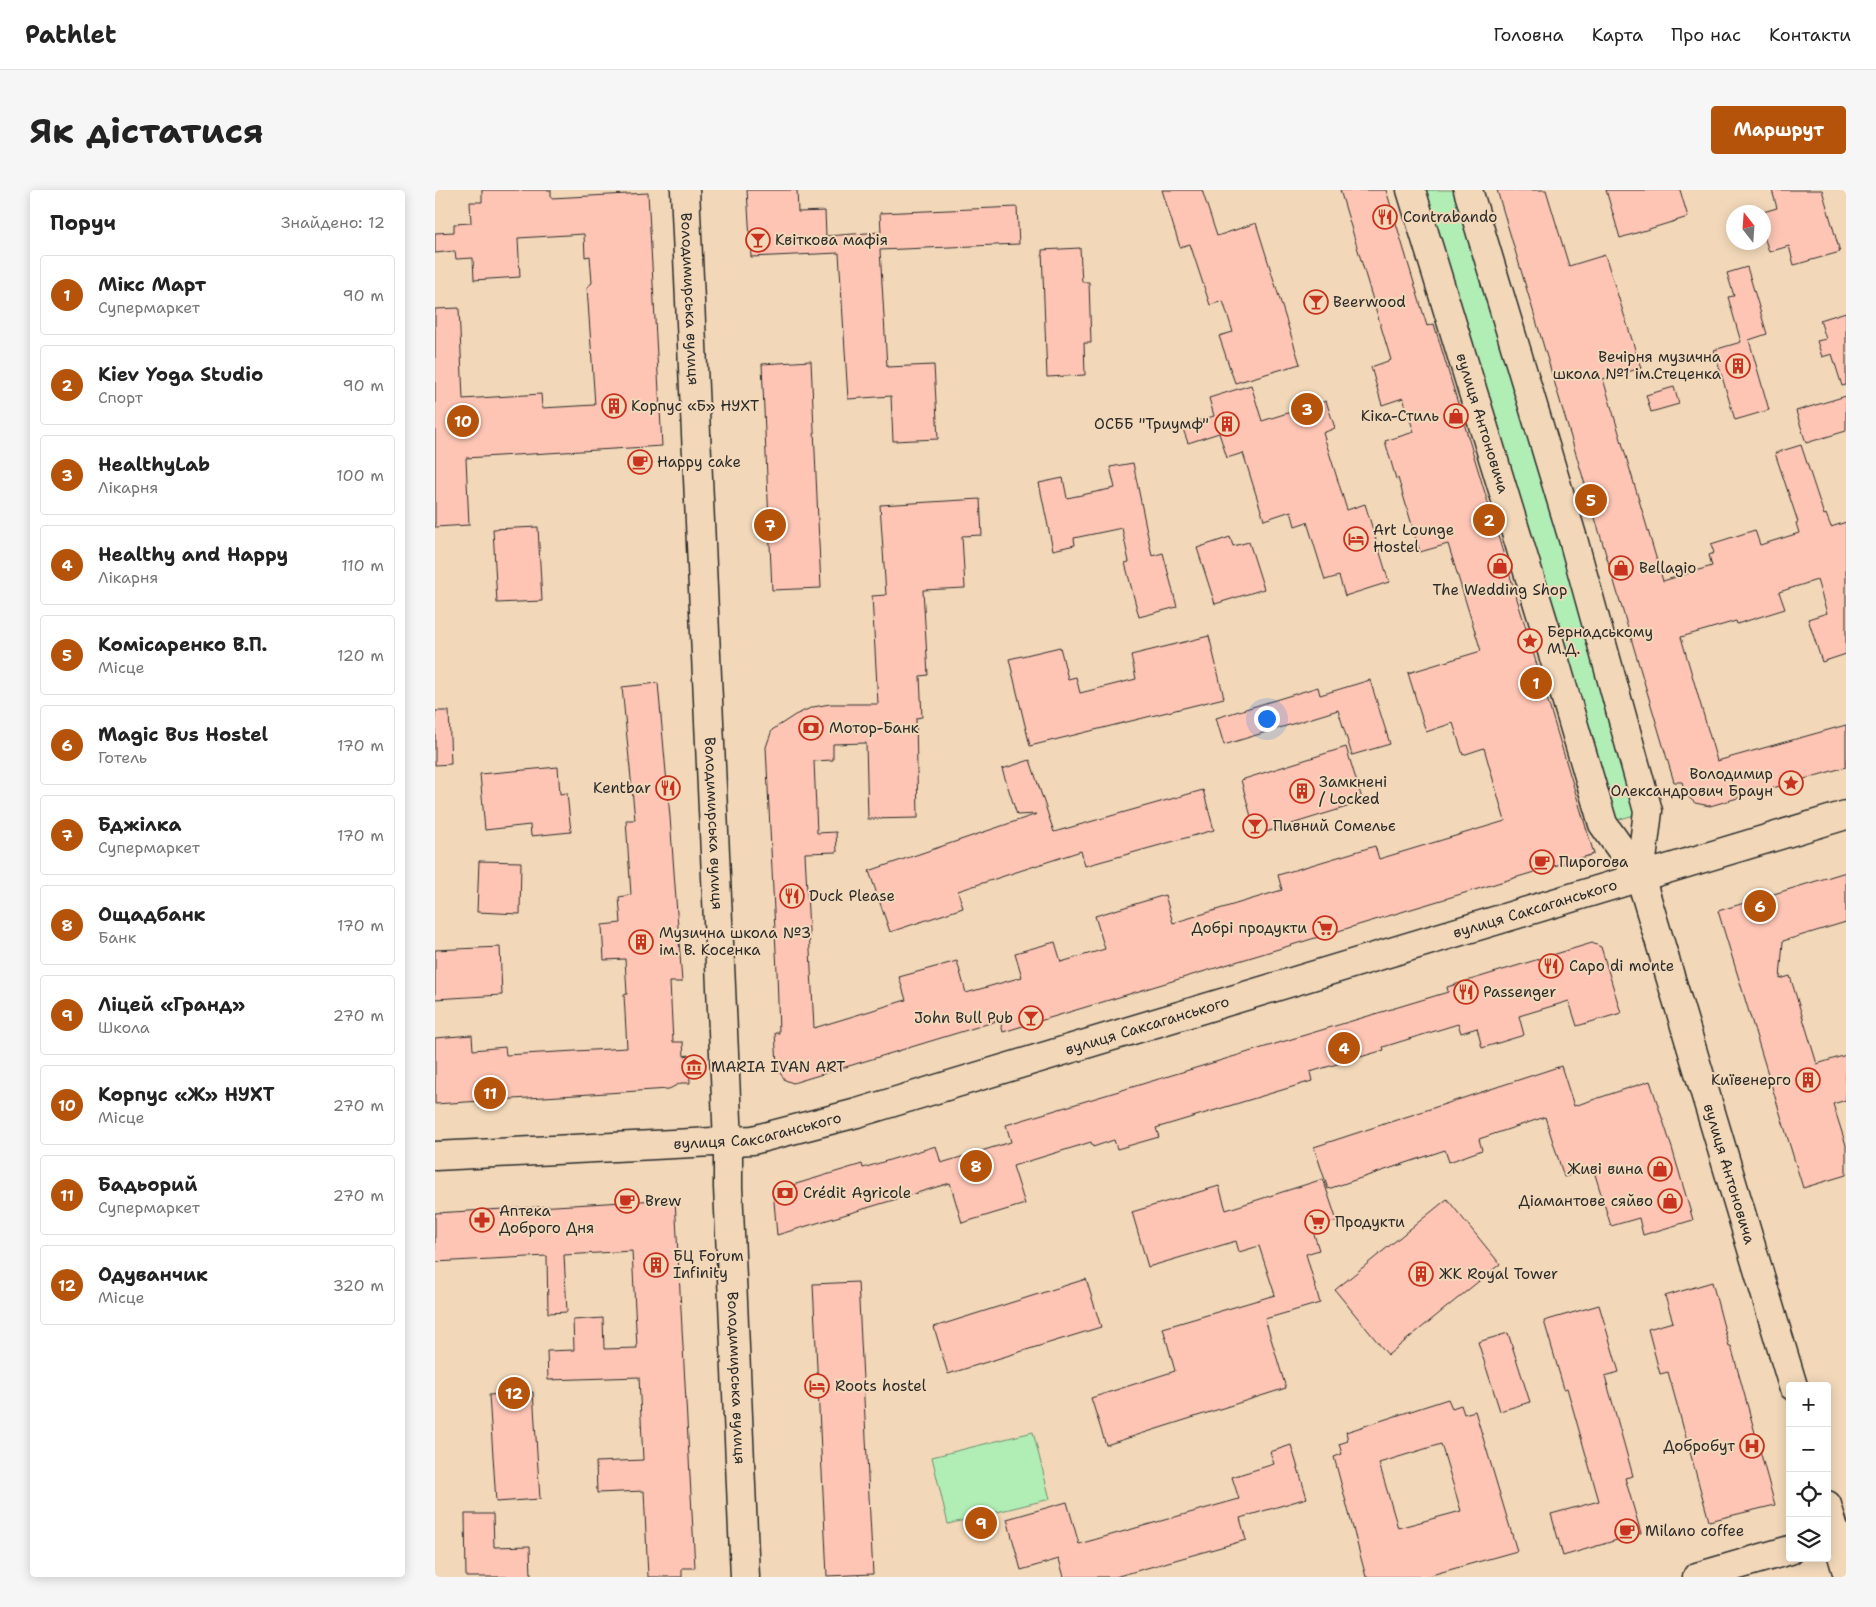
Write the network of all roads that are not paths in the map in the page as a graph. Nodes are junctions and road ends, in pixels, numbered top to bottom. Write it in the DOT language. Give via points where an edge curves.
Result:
graph roads {
  1 [pos="685,190"];
  2 [pos="1411,190"];
  3 [pos="1468,190"];
  4 [pos="1846,815"];
  5 [pos="1640,876"];
  6 [pos="728,1142"];
  7 [pos="435,1156"];
  8 [pos="1792,1382"];
  9 [pos="1831,1517"];
  10 [pos="1837,1537"];
  11 [pos="1786,1551"];
  12 [pos="1846,1569"];
  13 [pos="745,1577"];
  14 [pos="1697,1577"];
  1 -- 6 [label="street, Володимирська вулиця"];
  2 -- 5 [label="street, вулиця Антоновича" via="1603,824"];
  3 -- 5 [label="street, вулиця Антоновича" via="1570,530 1648,811"];
  4 -- 5 [label="street, вулиця Саксаганського"];
  5 -- 6 [label="street, вулиця Саксаганського" via="857,1113 753,1140"];
  5 -- 8 [label="street, вулиця Антоновича"];
  6 -- 7 [label="street, вулиця Саксаганського"];
  6 -- 13 [label="street, Володимирська вулиця"];
  9 -- 10 [label="street"];
  10 -- 12 [label="street"];
  11 -- 14 [label="street"];
}
